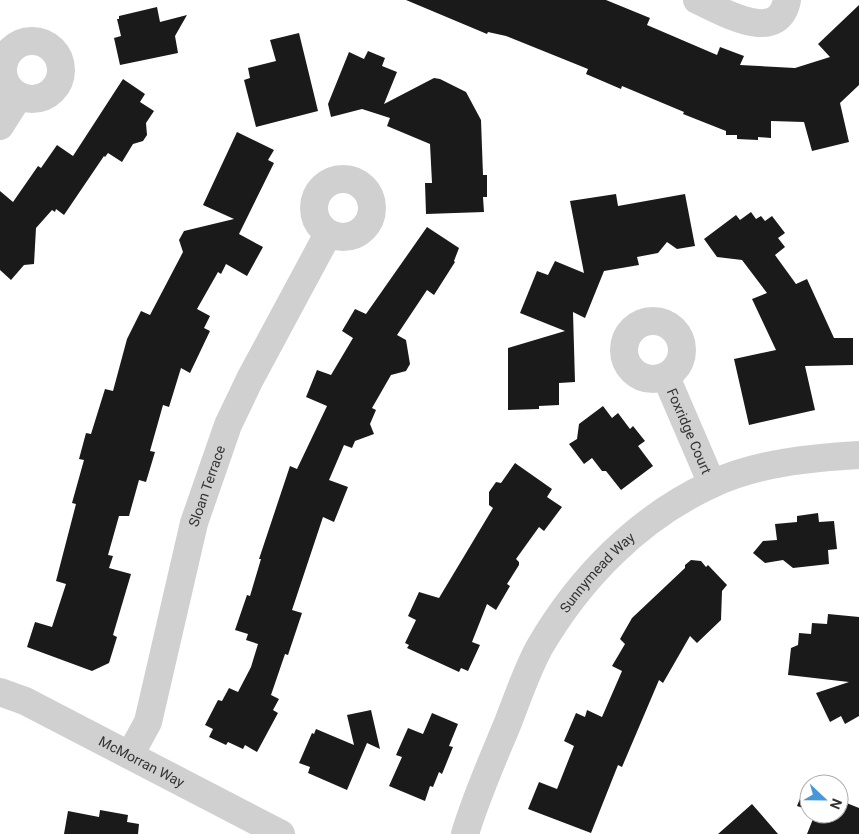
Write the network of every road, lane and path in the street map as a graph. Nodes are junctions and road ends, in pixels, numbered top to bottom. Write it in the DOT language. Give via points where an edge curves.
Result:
graph roads {
  1 [pos="697,0"];
  2 [pos="787,0"];
  3 [pos="20,96"];
  4 [pos="0,126"];
  5 [pos="328,234"];
  6 [pos="666,377"];
  7 [pos="859,455"];
  8 [pos="712,484"];
  9 [pos="0,692"];
  10 [pos="130,755"];
  11 [pos="281,834"];
  12 [pos="465,834"];
  1 -- 2 [label="street" via="754,24 767,24 778,18"];
  3 -- 4 [label="street"];
  5 -- 10 [label="street, Sloan Terrace" via="224,433 194,523 148,722"];
  6 -- 8 [label="street, Foxridge Court"];
  7 -- 8 [label="street, Sunnymead Way" via="772,465"];
  8 -- 12 [label="street, Sunnymead Way" via="656,517 611,554 572,598 538,650"];
  9 -- 10 [label="street, McMorran Way" via="25,701"];
  10 -- 11 [label="street, McMorran Way"];
}
